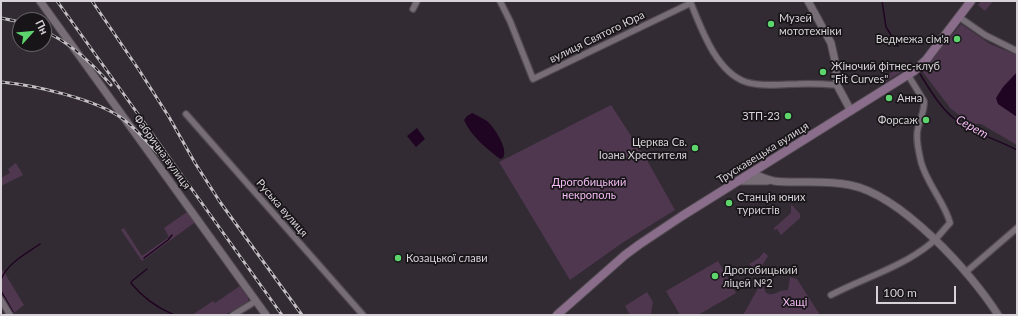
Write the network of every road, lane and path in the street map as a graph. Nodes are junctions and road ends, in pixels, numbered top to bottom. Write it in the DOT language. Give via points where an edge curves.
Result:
graph roads {
  1 [pos="40,1"];
  2 [pos="418,1"];
  3 [pos="500,1"];
  4 [pos="808,1"];
  5 [pos="971,1"];
  6 [pos="691,2"];
  7 [pos="413,9"];
  8 [pos="959,17"];
  9 [pos="1017,51"];
  10 [pos="914,71"];
  11 [pos="838,85"];
  12 [pos="851,111"];
  13 [pos="186,114"];
  14 [pos="760,167"];
  15 [pos="751,173"];
  16 [pos="771,180"];
  17 [pos="738,181"];
  18 [pos="1017,228"];
  19 [pos="935,240"];
  20 [pos="966,272"];
  21 [pos="831,295"];
  22 [pos="1,300"];
  23 [pos="256,301"];
  24 [pos="10,315"];
  25 [pos="233,315"];
  26 [pos="266,315"];
  27 [pos="363,315"];
  28 [pos="557,315"];
  29 [pos="998,315"];
  1 -- 23 [label="street, Фабрична вулиця"];
  2 -- 7 [label="street"];
  3 -- 6 [label="street, вулиця Святого Юра" via="533,79"];
  4 -- 11 [label="street" via="831,43"];
  5 -- 8 [label="main road, Трускавецька вулиця"];
  6 -- 11 [label="street, вулиця Святого Юра" via="714,52 726,68 739,79 756,84"];
  8 -- 9 [label="street" via="985,35"];
  8 -- 10 [label="main road, Трускавецька вулиця"];
  10 -- 12 [label="main road, Трускавецька вулиця"];
  10 -- 19 [label="street" via="924,101 917,131 921,161 950,223"];
  11 -- 12 [label="street"];
  12 -- 14 [label="main road, Трускавецька вулиця"];
  13 -- 27 [label="street, Руська вулиця"];
  14 -- 15 [label="main road, Трускавецька вулиця"];
  14 -- 16 [label="street"];
  15 -- 16 [label="street"];
  15 -- 17 [label="main road, Трускавецька вулиця"];
  16 -- 17 [label="street"];
  16 -- 19 [label="street" via="829,182 864,189 897,208"];
  17 -- 28 [label="main road, Трускавецька вулиця" via="634,248"];
  18 -- 20 [label="street"];
  19 -- 20 [label="street"];
  19 -- 21 [label="street" via="898,264"];
  20 -- 29 [label="street"];
  22 -- 24 [label="street"];
  23 -- 25 [label="street"];
  23 -- 26 [label="street, Фабрична вулиця"];
}
